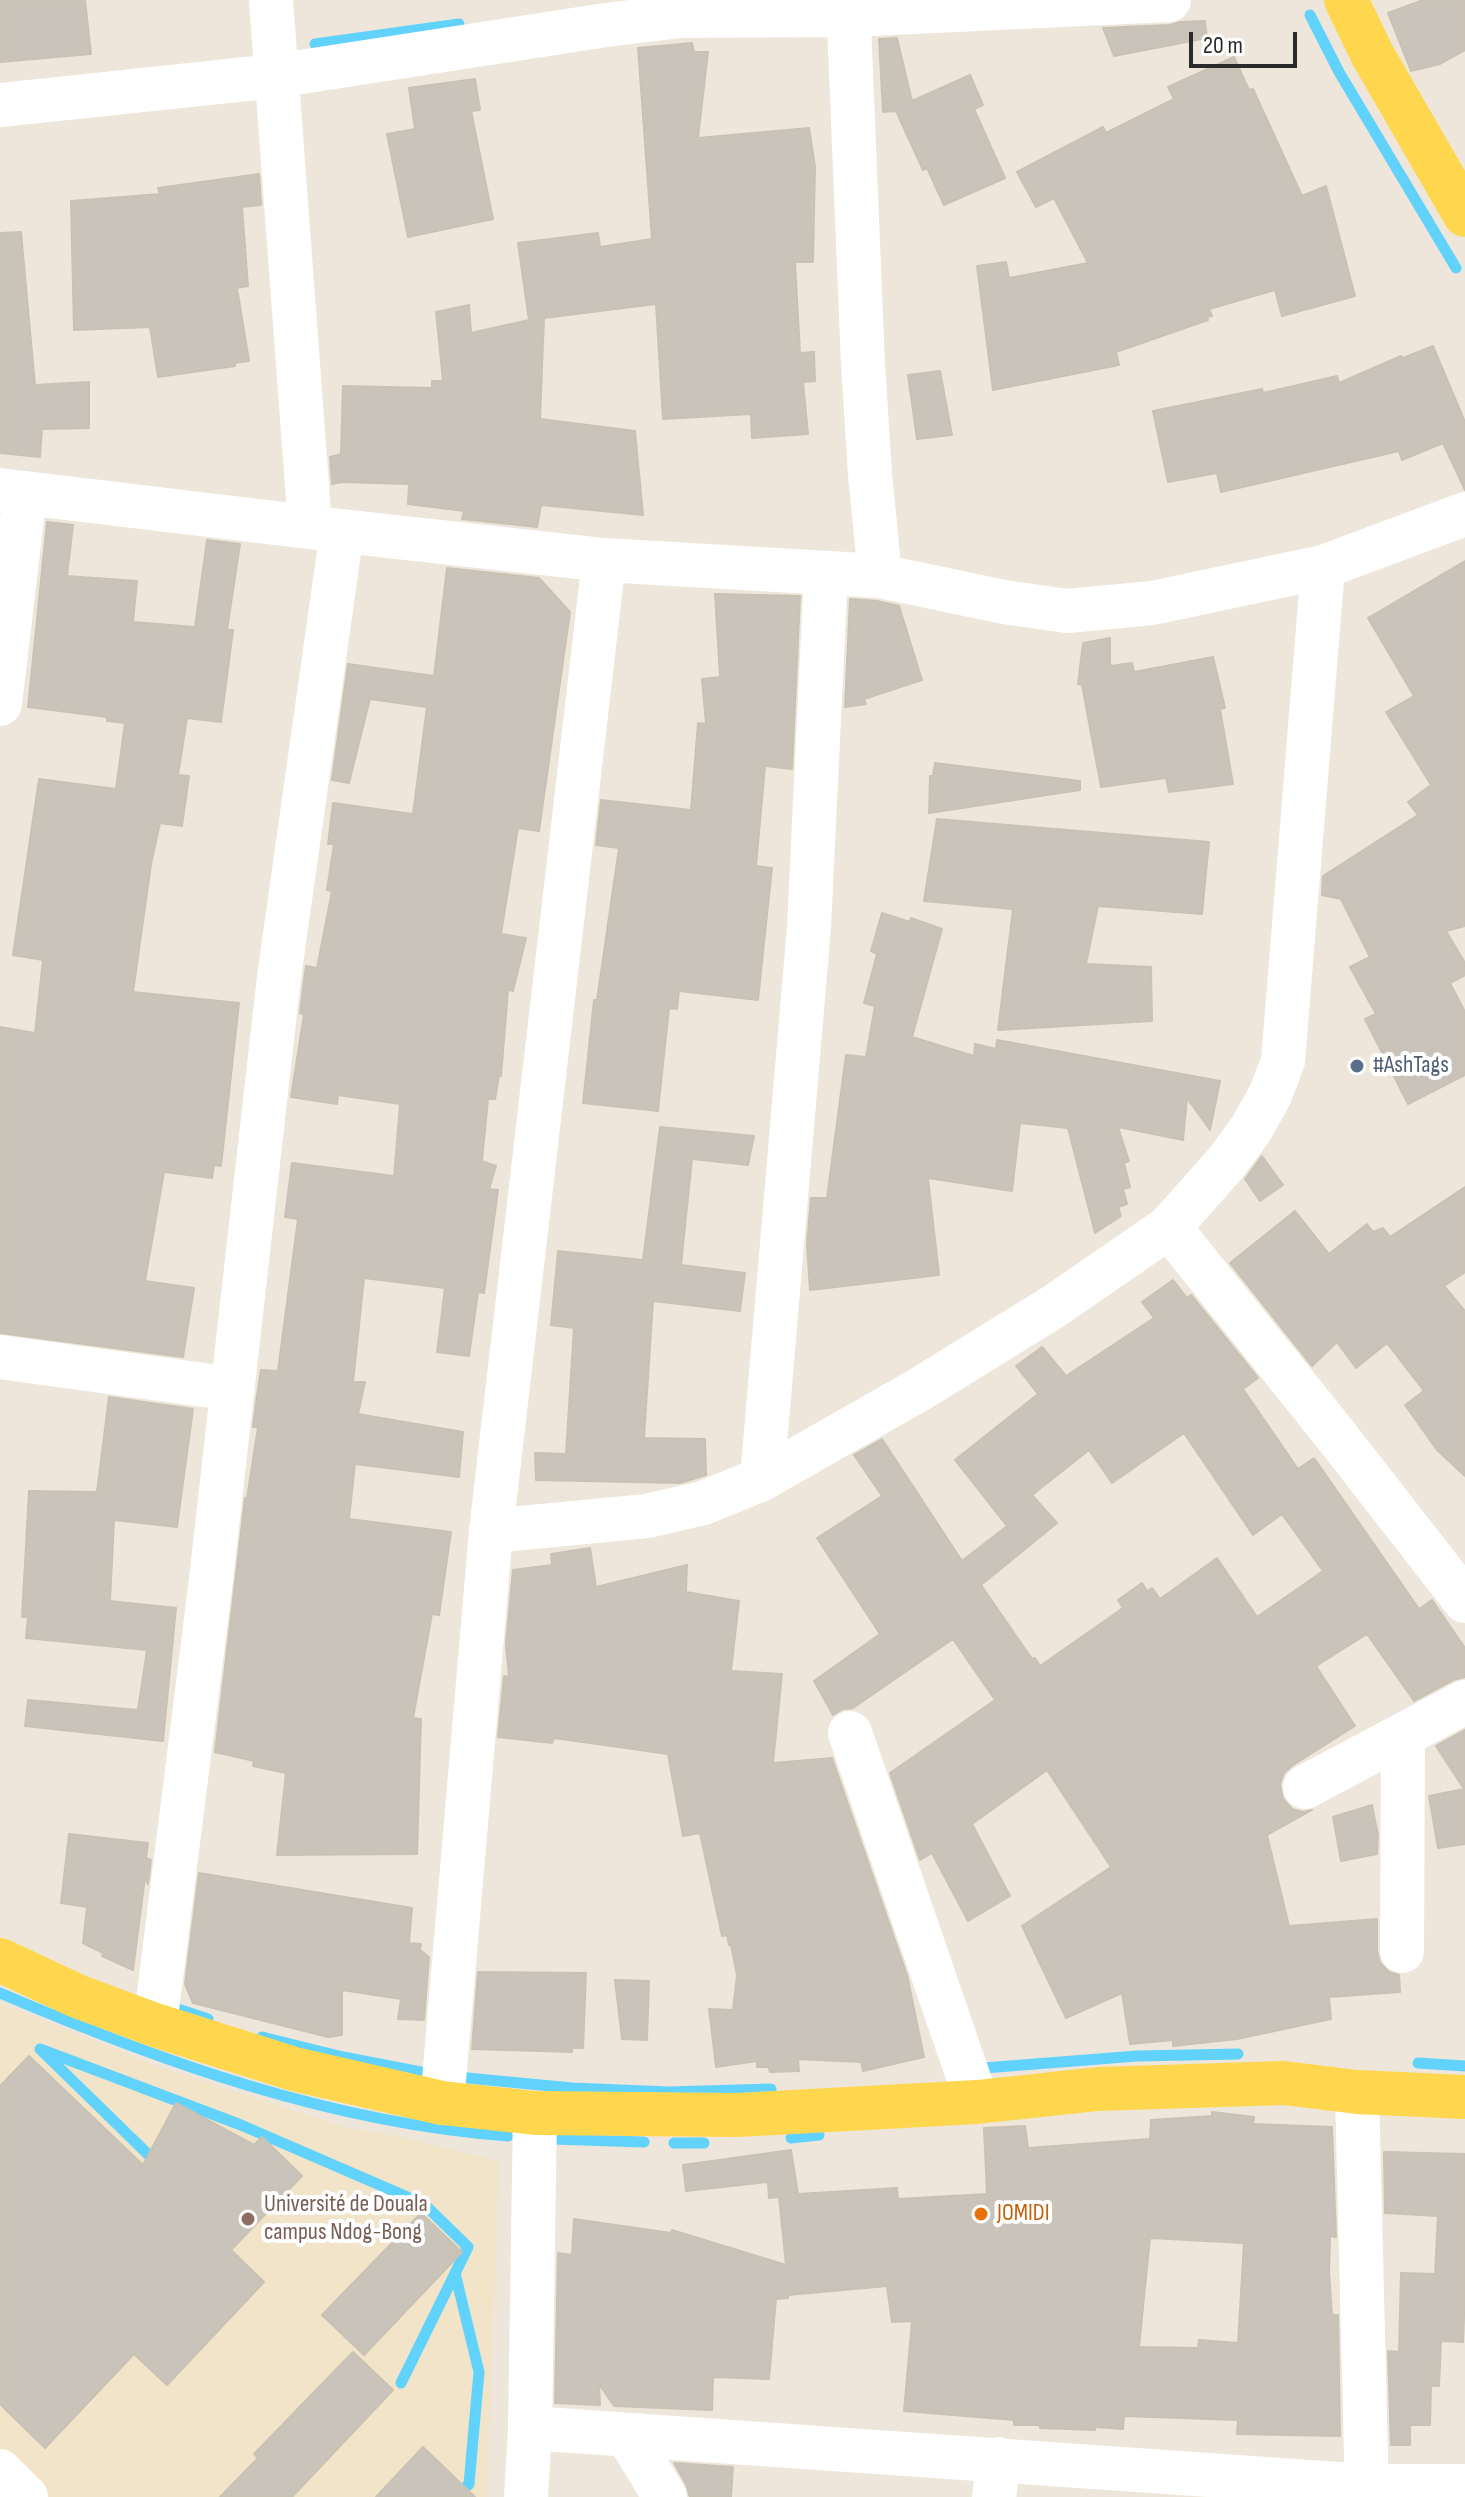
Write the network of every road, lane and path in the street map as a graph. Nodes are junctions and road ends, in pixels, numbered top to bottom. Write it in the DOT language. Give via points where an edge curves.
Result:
graph roads {
  1 [pos="271,0"];
  2 [pos="1169,0"];
  3 [pos="1346,0"];
  4 [pos="849,7"];
  5 [pos="275,76"];
  6 [pos="0,105"];
  7 [pos="1465,215"];
  8 [pos="12,491"];
  9 [pos="1465,514"];
  10 [pos="326,529"];
  11 [pos="604,560"];
  12 [pos="1323,567"];
  13 [pos="826,573"];
  14 [pos="880,576"];
  15 [pos="0,704"];
  16 [pos="1169,1227"];
  17 [pos="0,1357"];
  18 [pos="233,1389"];
  19 [pos="762,1479"];
  20 [pos="491,1531"];
  21 [pos="1465,1601"];
  22 [pos="1465,1702"];
  23 [pos="850,1733"];
  24 [pos="1403,1735"];
  25 [pos="1305,1787"];
  26 [pos="1402,1951"];
  27 [pos="0,1960"];
  28 [pos="155,2025"];
  29 [pos="1357,2092"];
  30 [pos="1465,2097"];
  31 [pos="977,2102"];
  32 [pos="442,2103"];
  33 [pos="535,2113"];
  34 [pos="530,2428"];
  35 [pos="628,2436"];
  36 [pos="0,2471"];
  37 [pos="996,2478"];
  38 [pos="1465,2486"];
  39 [pos="1367,2492"];
  40 [pos="26,2497"];
  41 [pos="526,2497"];
  42 [pos="665,2497"];
  1 -- 5 [label="street"];
  2 -- 4 [label="street"];
  3 -- 7 [label="main road"];
  4 -- 5 [label="street" via="606,25"];
  4 -- 14 [label="street" via="863,364"];
  5 -- 6 [label="street"];
  5 -- 10 [label="street"];
  8 -- 10 [label="street"];
  8 -- 15 [label="street"];
  9 -- 12 [label="street"];
  10 -- 11 [label="street"];
  10 -- 18 [label="street"];
  11 -- 13 [label="street"];
  11 -- 20 [label="street"];
  12 -- 14 [label="street" via="1152,603 1067,611"];
  12 -- 16 [label="street" via="1283,1061 1251,1129"];
  13 -- 14 [label="street"];
  13 -- 19 [label="street" via="809,927"];
  16 -- 19 [label="street" via="1053,1307"];
  16 -- 21 [label="street"];
  17 -- 18 [label="street"];
  18 -- 28 [label="street"];
  19 -- 20 [label="street" via="703,1503 647,1516"];
  20 -- 32 [label="street"];
  22 -- 24 [label="street"];
  23 -- 31 [label="street"];
  24 -- 25 [label="street"];
  24 -- 26 [label="street"];
  27 -- 28 [label="main road"];
  28 -- 32 [label="main road" via="294,2069"];
  29 -- 30 [label="main road"];
  29 -- 31 [label="main road" via="1284,2083 1098,2089"];
  29 -- 39 [label="street"];
  31 -- 33 [label="main road" via="737,2115"];
  32 -- 33 [label="main road"];
  33 -- 34 [label="street"];
  34 -- 35 [label="street"];
  34 -- 41 [label="street"];
  35 -- 37 [label="street"];
  35 -- 42 [label="street"];
  36 -- 40 [label="street"];
  37 -- 39 [label="street"];
  38 -- 39 [label="street"];
}
